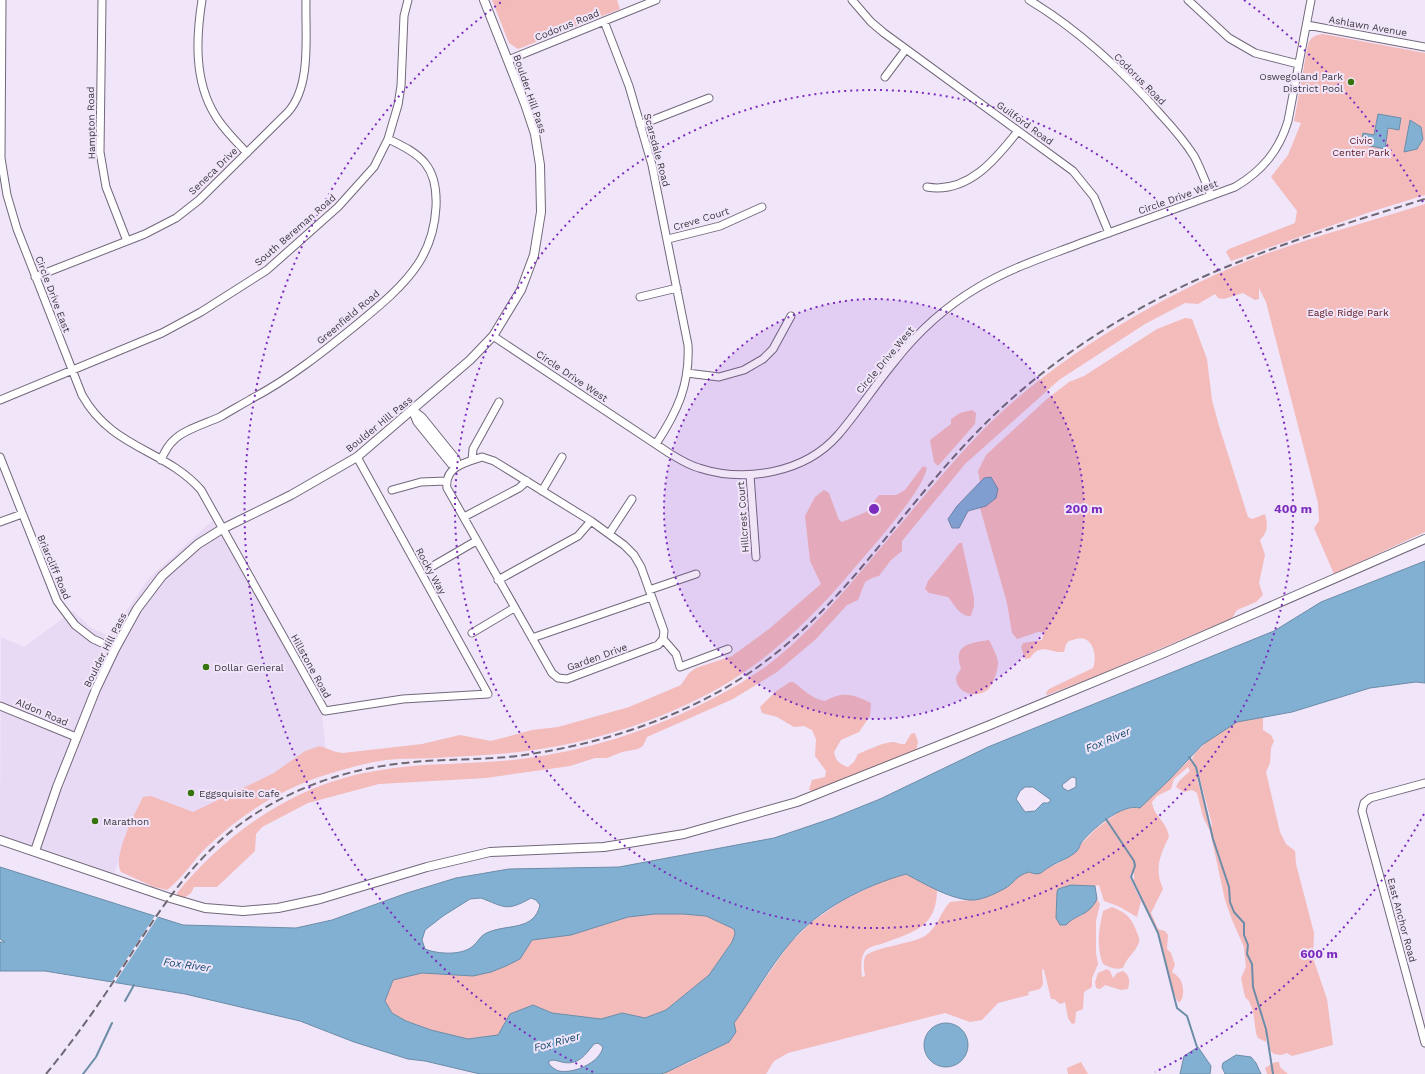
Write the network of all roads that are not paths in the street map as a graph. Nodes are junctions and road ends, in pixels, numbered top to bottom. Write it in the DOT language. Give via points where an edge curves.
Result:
graph roads {
  1 [pos="2,0"];
  2 [pos="102,0"];
  3 [pos="202,0"];
  4 [pos="306,0"];
  5 [pos="408,0"];
  6 [pos="484,0"];
  7 [pos="656,0"];
  8 [pos="852,0"];
  9 [pos="1028,0"];
  10 [pos="1188,0"];
  11 [pos="1311,0"];
  12 [pos="604,22"];
  13 [pos="1306,26"];
  14 [pos="1425,47"];
  15 [pos="906,48"];
  16 [pos="508,60"];
  17 [pos="0,62"];
  18 [pos="1298,64"];
  19 [pos="885,78"];
  20 [pos="709,98"];
  21 [pos="640,125"];
  22 [pos="1018,130"];
  23 [pos="388,139"];
  24 [pos="247,152"];
  25 [pos="0,158"];
  26 [pos="927,187"];
  27 [pos="1211,196"];
  28 [pos="762,207"];
  29 [pos="1109,233"];
  30 [pos="668,239"];
  31 [pos="127,241"];
  32 [pos="35,277"];
  33 [pos="677,288"];
  34 [pos="640,297"];
  35 [pos="791,316"];
  36 [pos="493,336"];
  37 [pos="72,370"];
  38 [pos="688,373"];
  39 [pos="0,400"];
  40 [pos="499,402"];
  41 [pos="412,410"];
  42 [pos="656,444"];
  43 [pos="0,457"];
  44 [pos="357,457"];
  45 [pos="562,457"];
  46 [pos="160,460"];
  47 [pos="472,460"];
  48 [pos="458,466"];
  49 [pos="750,475"];
  50 [pos="446,481"];
  51 [pos="527,481"];
  52 [pos="392,490"];
  53 [pos="542,491"];
  54 [pos="632,499"];
  55 [pos="22,514"];
  56 [pos="464,518"];
  57 [pos="590,521"];
  58 [pos="0,522"];
  59 [pos="222,529"];
  60 [pos="609,534"];
  61 [pos="1425,539"];
  62 [pos="476,541"];
  63 [pos="756,557"];
  64 [pos="433,566"];
  65 [pos="696,574"];
  66 [pos="498,580"];
  67 [pos="650,593"];
  68 [pos="514,608"];
  69 [pos="472,633"];
  70 [pos="532,638"];
  71 [pos="663,638"];
  72 [pos="115,648"];
  73 [pos="728,649"];
  74 [pos="488,694"];
  75 [pos="0,706"];
  76 [pos="76,737"];
  77 [pos="1425,783"];
  78 [pos="0,840"];
  79 [pos="35,851"];
  80 [pos="1425,1043"];
  1 -- 17 [label="street, Circle Drive East"];
  2 -- 31 [label="street, Hampton Road" via="100,152 106,187"];
  3 -- 24 [label="street" via="198,56 204,90 217,118"];
  4 -- 24 [label="street, Seneca Drive" via="304,77 300,96 288,112"];
  5 -- 23 [label="street, South Bereman Road" via="404,16 401,86"];
  6 -- 16 [label="street, Boulder Hill Pass"];
  7 -- 12 [label="street, Codorus Road"];
  8 -- 15 [label="street, Guilford Road" via="871,22"];
  9 -- 27 [label="street, Codorus Road" via="1076,33 1149,100 1194,157"];
  10 -- 18 [label="street" via="1229,38 1255,53"];
  11 -- 13 [label="street, Circle Drive West"];
  12 -- 16 [label="street, Codorus Road"];
  12 -- 21 [label="street, Scarsdale Road" via="629,86"];
  13 -- 14 [label="street, Ashlawn Avenue"];
  13 -- 18 [label="street, Circle Drive West"];
  15 -- 19 [label="street"];
  15 -- 22 [label="street, Guilford Road"];
  16 -- 36 [label="street, Boulder Hill Pass" via="535,134 540,165 541,212 534,255 527,275 521,290"];
  17 -- 25 [label="street, Circle Drive East"];
  18 -- 27 [label="street, Circle Drive West" via="1288,121 1283,138 1274,153 1247,180"];
  20 -- 21 [label="street"];
  21 -- 30 [label="street, Scarsdale Road" via="652,165"];
  22 -- 26 [label="street" via="997,158 983,170 954,186 941,189"];
  22 -- 29 [label="street, Guilford Road" via="1063,163 1085,184 1094,197"];
  23 -- 37 [label="street, South Bereman Road" via="368,176 338,207 267,270 201,312 162,333"];
  23 -- 46 [label="street, Greenfield Road" via="418,155 434,180 435,221 429,242 418,263 379,306 325,350 260,394 220,417 177,437"];
  24 -- 31 [label="street, Seneca Drive" via="199,200 176,218"];
  25 -- 32 [label="street, Circle Drive East" via="17,229"];
  27 -- 29 [label="street, Circle Drive West"];
  28 -- 30 [label="street, Creve Court" via="720,226"];
  29 -- 49 [label="street, Circle Drive West" via="1024,264 975,289 953,304 915,337 837,436 825,447 797,464"];
  30 -- 33 [label="street, Scarsdale Road"];
  31 -- 32 [label="street, Seneca Drive"];
  32 -- 37 [label="street, Circle Drive East"];
  33 -- 34 [label="street"];
  33 -- 38 [label="street, Scarsdale Road" via="688,345"];
  35 -- 38 [label="street" via="773,349 763,359 744,370 719,377"];
  36 -- 41 [label="street, Boulder Hill Pass" via="470,360"];
  36 -- 42 [label="street, Circle Drive West"];
  37 -- 39 [label="street, South Bereman Road"];
  37 -- 46 [label="street, Circle Drive East" via="82,395 96,417 117,435"];
  38 -- 42 [label="street, Scarsdale Road" via="678,407"];
  40 -- 47 [label="street" via="473,449"];
  41 -- 44 [label="street, Boulder Hill Pass"];
  41 -- 48 [label="street" via="417,422 451,464"];
  42 -- 49 [label="street, Circle Drive West" via="699,468 720,473"];
  43 -- 55 [label="street, Briarcliff Road"];
  44 -- 59 [label="street, Boulder Hill Pass" via="292,495"];
  44 -- 74 [label="street, Rocky Way"];
  45 -- 53 [label="street"];
  46 -- 59 [label="street, Circle Drive East" via="194,482"];
  47 -- 48 [label="street"];
  47 -- 51 [label="street" via="482,457 494,461"];
  48 -- 50 [label="street" via="452,470"];
  49 -- 63 [label="street, Hillcrest Court"];
  50 -- 52 [label="street" via="421,482"];
  50 -- 56 [label="street, Garden Drive" via="447,488"];
  51 -- 53 [label="street"];
  51 -- 56 [label="street"];
  53 -- 57 [label="street"];
  54 -- 60 [label="street"];
  55 -- 58 [label="street"];
  55 -- 72 [label="street, Briarcliff Road" via="61,608 75,625 93,638"];
  56 -- 62 [label="street, Garden Drive"];
  57 -- 60 [label="street"];
  57 -- 66 [label="street" via="578,536"];
  59 -- 72 [label="street, Boulder Hill Pass" via="198,544 162,576 137,610"];
  59 -- 74 [label="street, Hillstone Road" via="325,711 403,699"];
  60 -- 67 [label="street" via="634,555"];
  61 -- 79 [label="street" via="1164,653 797,802 684,834 604,847 490,852 427,867 320,899 278,908 243,911 206,908 100,875"];
  62 -- 64 [label="street"];
  62 -- 66 [label="street, Garden Drive"];
  65 -- 67 [label="street"];
  66 -- 68 [label="street, Garden Drive"];
  67 -- 70 [label="street"];
  67 -- 71 [label="street" via="664,631"];
  68 -- 69 [label="street"];
  68 -- 70 [label="street, Garden Drive"];
  70 -- 71 [label="street, Garden Drive" via="552,673 558,678 567,679 658,645"];
  71 -- 73 [label="street" via="676,654 680,666"];
  72 -- 76 [label="street, Boulder Hill Pass"];
  75 -- 76 [label="street, Aldon Road"];
  76 -- 79 [label="street, Boulder Hill Pass"];
  77 -- 80 [label="street, East Anchor Road" via="1373,797 1365,801 1363,807 1363,816"];
  78 -- 79 [label="street"];
}
